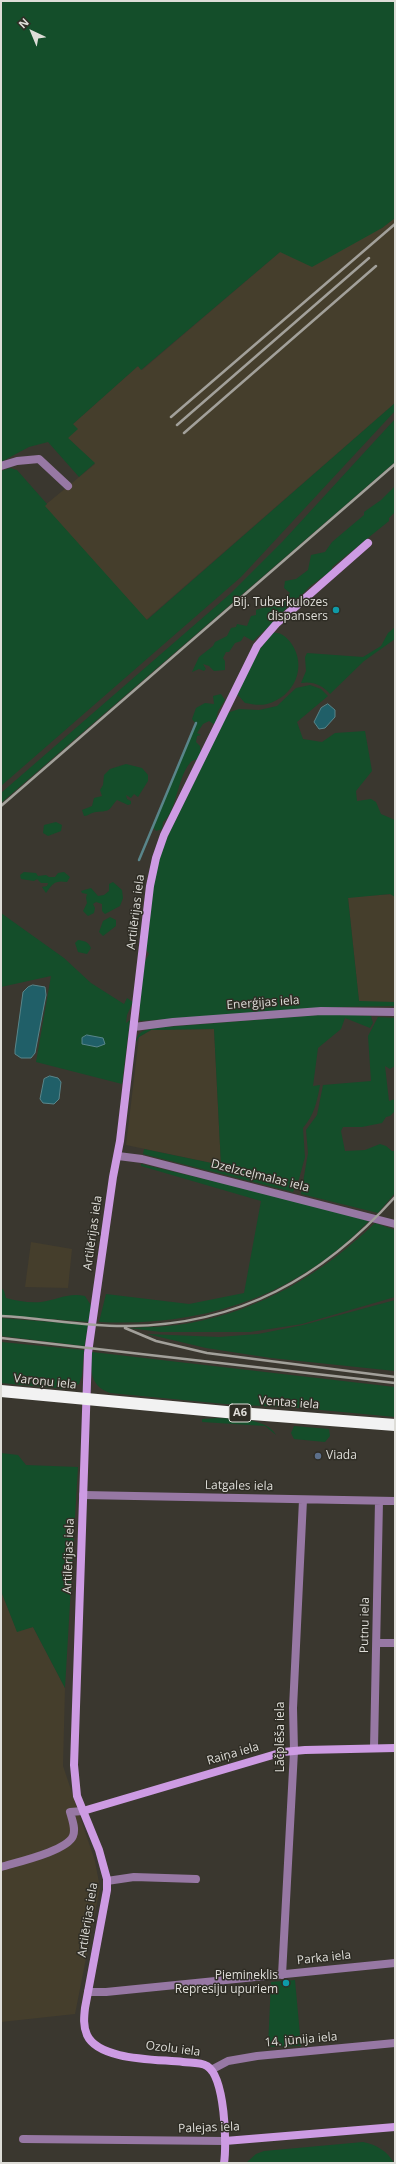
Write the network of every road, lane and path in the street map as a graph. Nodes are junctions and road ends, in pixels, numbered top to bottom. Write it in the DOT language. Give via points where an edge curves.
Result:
graph roads {
  1 [pos="1,466"];
  2 [pos="68,486"];
  3 [pos="368,543"];
  4 [pos="395,1012"];
  5 [pos="134,1027"];
  6 [pos="118,1156"];
  7 [pos="395,1224"];
  8 [pos="1,1391"];
  9 [pos="86,1400"];
  10 [pos="395,1425"];
  11 [pos="83,1495"];
  12 [pos="303,1500"];
  13 [pos="379,1501"];
  14 [pos="395,1501"];
  15 [pos="377,1643"];
  16 [pos="395,1643"];
  17 [pos="374,1748"];
  18 [pos="395,1748"];
  19 [pos="294,1751"];
  20 [pos="83,1810"];
  21 [pos="1,1867"];
  22 [pos="196,1879"];
  23 [pos="107,1881"];
  24 [pos="395,1963"];
  25 [pos="282,1975"];
  26 [pos="88,1992"];
  27 [pos="395,2043"];
  28 [pos="211,2070"];
  29 [pos="395,2127"];
  30 [pos="23,2139"];
  31 [pos="225,2141"];
  32 [pos="224,2163"];
  1 -- 2 [label="street" via="17,461 39,459"];
  3 -- 5 [label="street, Artilērijas iela" via="277,623 257,646 164,835 153,870"];
  4 -- 5 [label="street, Enerģijas iela" via="321,1011"];
  5 -- 6 [label="street, Artilērijas iela"];
  6 -- 7 [label="street, Dzelzceļmalas iela" via="142,1158"];
  6 -- 9 [label="street, Artilērijas iela" via="88,1353"];
  8 -- 9 [label="highway, Varoņu iela / A6"];
  9 -- 10 [label="highway, Ventas iela / A6"];
  9 -- 11 [label="street, Artilērijas iela"];
  11 -- 12 [label="street, Latgales iela"];
  11 -- 20 [label="street, Artilērijas iela" via="74,1765 75,1786"];
  12 -- 13 [label="street, Latgales iela"];
  12 -- 19 [label="street, Lāčplēša iela" via="293,1708"];
  13 -- 14 [label="street, Latgales iela"];
  13 -- 15 [label="street, Putnu iela"];
  15 -- 16 [label="street"];
  15 -- 17 [label="street, Putnu iela"];
  17 -- 18 [label="street, Raiņa iela"];
  17 -- 19 [label="street, Raiņa iela"];
  19 -- 20 [label="street, Raiņa iela" via="260,1758"];
  19 -- 25 [label="street, Lāčplēša iela"];
  20 -- 21 [label="street" via="70,1812 74,1834 70,1841 61,1847"];
  20 -- 23 [label="street, Artilērijas iela" via="100,1853"];
  22 -- 23 [label="street" via="134,1877"];
  23 -- 26 [label="street, Artilērijas iela"];
  24 -- 25 [label="street, Parka iela"];
  25 -- 26 [label="street, Parka iela"];
  26 -- 28 [label="street, Ozolu iela" via="85,2029 89,2039 97,2047 117,2054 198,2064"];
  27 -- 28 [label="street, 14. jūnija iela" via="257,2056 228,2061"];
  28 -- 31 [label="street, Ozolu iela" via="218,2084 222,2104"];
  29 -- 31 [label="street, Palejas iela"];
  30 -- 31 [label="street, Palejas iela"];
  31 -- 32 [label="street, Ozolu iela"];
}
